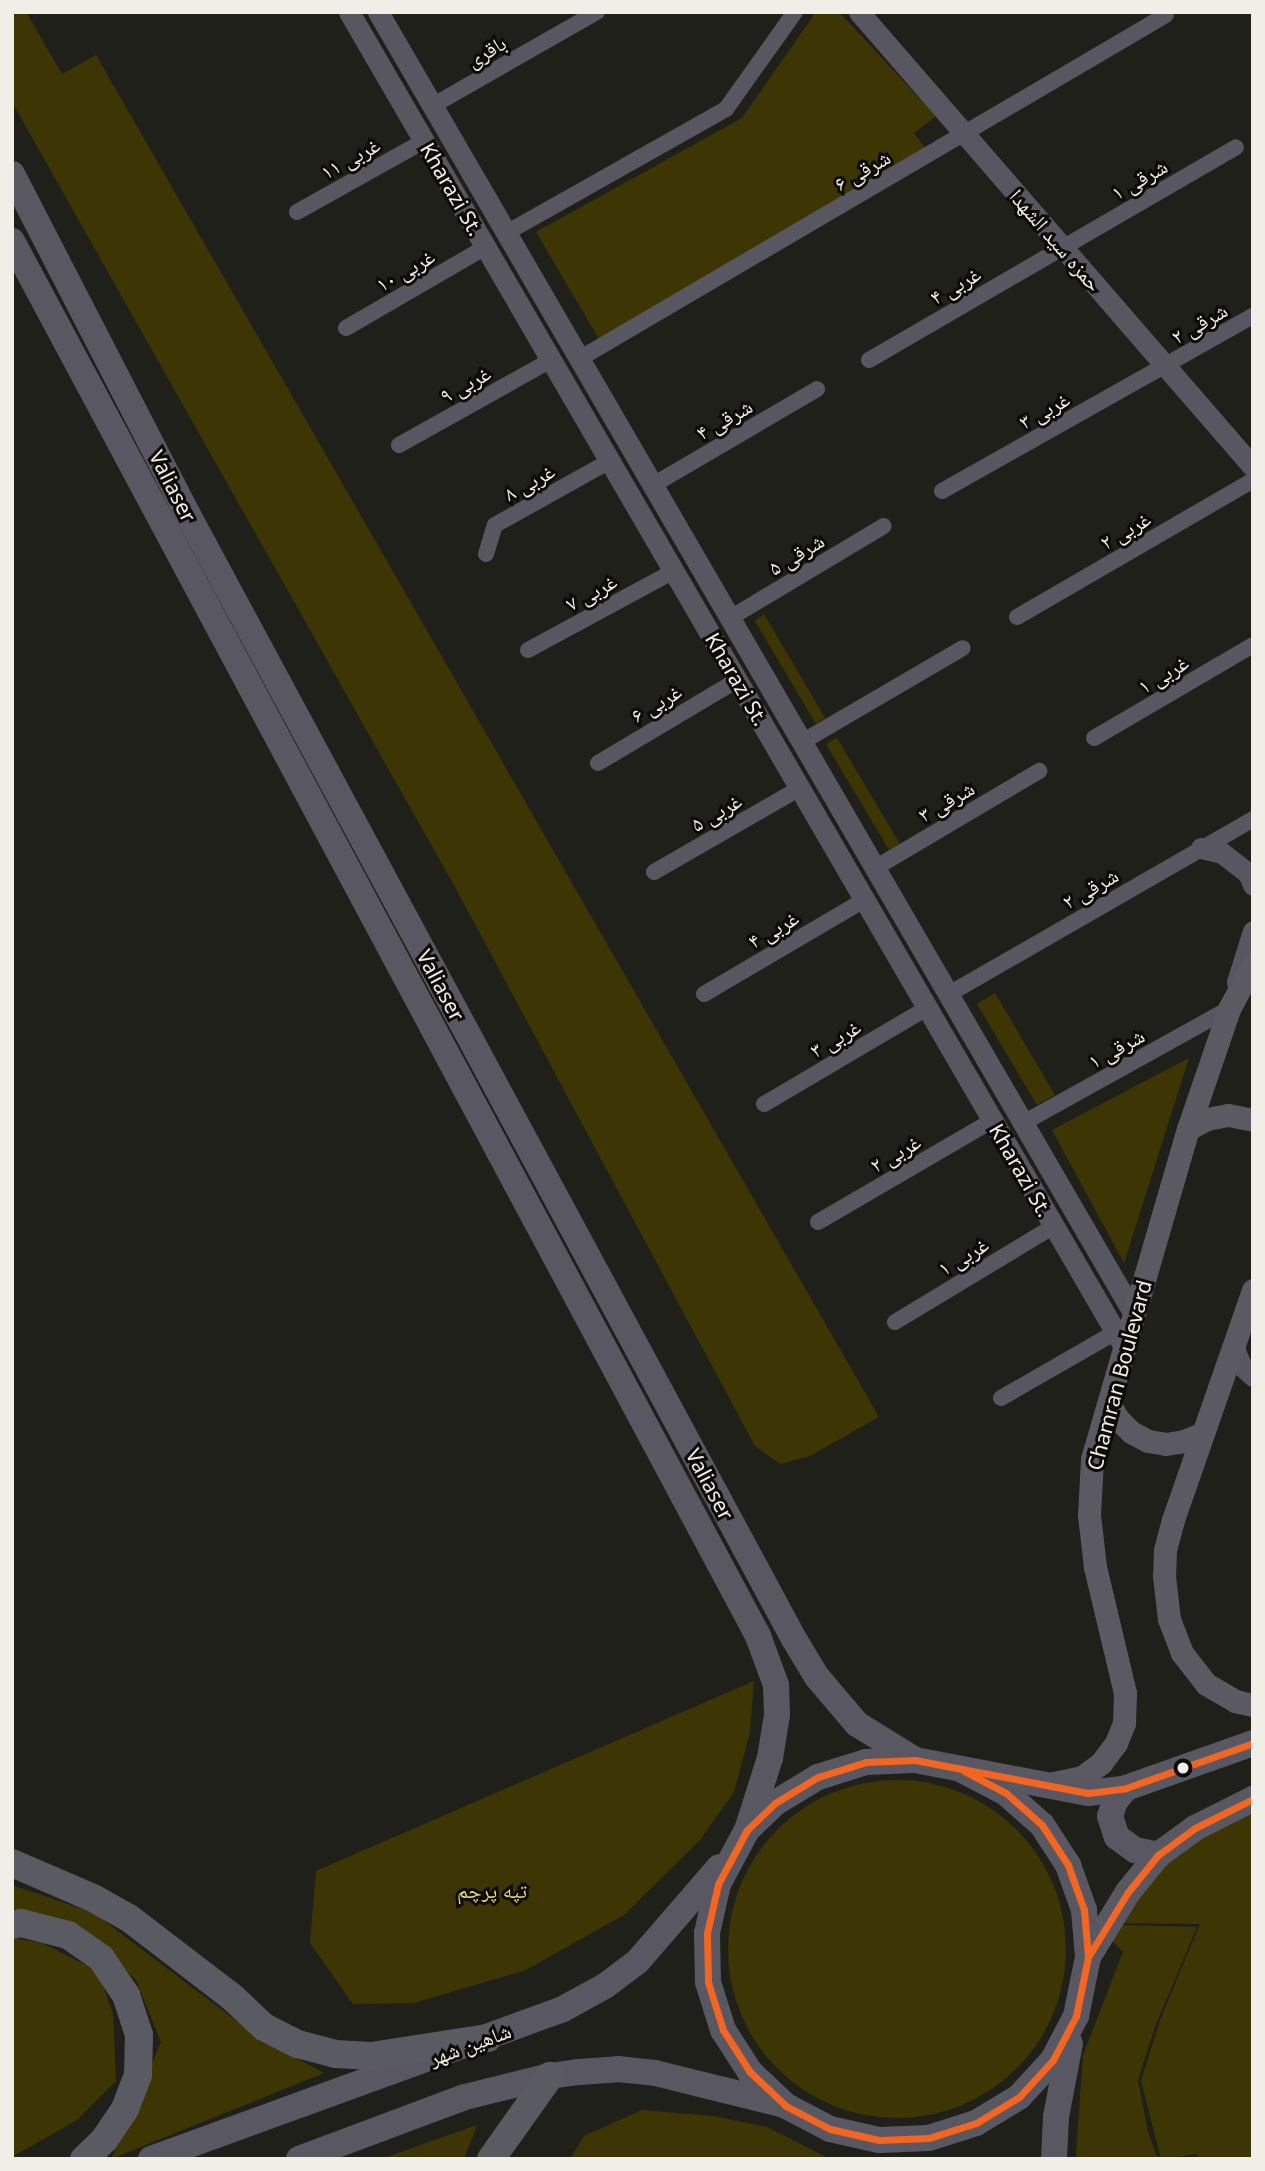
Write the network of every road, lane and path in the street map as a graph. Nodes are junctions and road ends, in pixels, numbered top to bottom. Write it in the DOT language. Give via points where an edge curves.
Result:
graph roads {
  1 [pos="349,12"];
  2 [pos="378,12"];
  3 [pos="597,12"];
  4 [pos="795,12"];
  5 [pos="864,14"];
  6 [pos="1166,15"];
  7 [pos="432,106"];
  8 [pos="965,134"];
  9 [pos="424,142"];
  10 [pos="1236,147"];
  11 [pos="12,174"];
  12 [pos="297,212"];
  13 [pos="506,233"];
  14 [pos="12,240"];
  15 [pos="485,247"];
  16 [pos="1062,247"];
  17 [pos="1253,316"];
  18 [pos="346,328"];
  19 [pos="579,359"];
  20 [pos="869,359"];
  21 [pos="551,360"];
  22 [pos="1166,366"];
  23 [pos="817,389"];
  24 [pos="617,424"];
  25 [pos="595,436"];
  26 [pos="399,445"];
  27 [pos="610,461"];
  28 [pos="1253,467"];
  29 [pos="1253,480"];
  30 [pos="653,485"];
  31 [pos="942,491"];
  32 [pos="884,526"];
  33 [pos="486,554"];
  34 [pos="674,571"];
  35 [pos="1017,617"];
  36 [pos="730,618"];
  37 [pos="1253,645"];
  38 [pos="963,648"];
  39 [pos="528,650"];
  40 [pos="764,677"];
  41 [pos="740,685"];
  42 [pos="1094,738"];
  43 [pos="802,742"];
  44 [pos="598,763"];
  45 [pos="1038,771"];
  46 [pos="800,788"];
  47 [pos="1253,819"];
  48 [pos="1201,848"];
  49 [pos="875,868"];
  50 [pos="654,872"];
  51 [pos="1253,885"];
  52 [pos="864,900"];
  53 [pos="1253,931"];
  54 [pos="1253,964"];
  55 [pos="704,994"];
  56 [pos="949,995"];
  57 [pos="927,1008"];
  58 [pos="1229,1010"];
  59 [pos="764,1104"];
  60 [pos="993,1120"];
  61 [pos="1253,1120"];
  62 [pos="1023,1123"];
  63 [pos="1188,1129"];
  64 [pos="818,1222"];
  65 [pos="1054,1226"];
  66 [pos="1253,1290"];
  67 [pos="1134,1314"];
  68 [pos="895,1322"];
  69 [pos="1120,1339"];
  70 [pos="1234,1348"];
  71 [pos="1253,1376"];
  72 [pos="1001,1398"];
  73 [pos="1110,1403"];
  74 [pos="1201,1434"];
  75 [pos="1253,1705"];
  76 [pos="1253,1743"];
  77 [pos="915,1760"];
  78 [pos="964,1771"];
  79 [pos="1043,1785"];
  80 [pos="1126,1788"];
  81 [pos="1253,1799"];
  82 [pos="741,1838"];
  83 [pos="1158,1855"];
  84 [pos="12,1863"];
  85 [pos="12,1924"];
  86 [pos="1088,1957"];
  87 [pos="1076,2016"];
  88 [pos="488,2038"];
  89 [pos="550,2076"];
  90 [pos="786,2106"];
  91 [pos="879,2140"];
  92 [pos="84,2159"];
  93 [pos="151,2159"];
  94 [pos="299,2159"];
  95 [pos="491,2159"];
  96 [pos="916,2159"];
  97 [pos="1054,2159"];
  1 -- 9 [label="street, Kharazi St."];
  2 -- 7 [label="street, Kharazi St."];
  3 -- 7 [label="street, باقری"];
  4 -- 13 [label="street" via="726,109"];
  5 -- 8 [label="street, حمزه سید الشهدا"];
  6 -- 8 [label="street, ۶ شرقی"];
  7 -- 13 [label="street, Kharazi St."];
  8 -- 16 [label="street, حمزه سید الشهدا"];
  8 -- 19 [label="street, ۶ شرقی"];
  9 -- 12 [label="street, ۱۱ غربی"];
  9 -- 15 [label="street, Kharazi St."];
  10 -- 16 [label="street, ۱ شرقی"];
  11 -- 77 [label="main road, Valiaser" via="194,527 794,1639 817,1677 857,1724"];
  13 -- 19 [label="street, Kharazi St."];
  14 -- 82 [label="main road, Valiaser" via="758,1636 776,1685 777,1716 770,1758"];
  15 -- 18 [label="street, ۱۰ غربی"];
  15 -- 21 [label="street, Kharazi St."];
  16 -- 20 [label="street, ۴ غربی"];
  16 -- 22 [label="street, حمزه سید الشهدا"];
  17 -- 22 [label="street, ۲ شرقی"];
  19 -- 24 [label="street, Kharazi St."];
  21 -- 25 [label="street, Kharazi St."];
  21 -- 26 [label="street, ۹ غربی"];
  22 -- 28 [label="street, حمزه سید الشهدا"];
  22 -- 31 [label="street, ۳ غربی"];
  23 -- 30 [label="street, ۴ شرقی"];
  24 -- 25 [label="street"];
  24 -- 30 [label="street, Kharazi St."];
  25 -- 27 [label="street, Kharazi St."];
  27 -- 33 [label="street, ۸ غربی" via="495,525"];
  27 -- 34 [label="street, Kharazi St."];
  29 -- 35 [label="street, ۲ غربی"];
  30 -- 36 [label="street, Kharazi St."];
  32 -- 36 [label="street, ۵ شرقی"];
  34 -- 39 [label="street, ۷ غربی"];
  34 -- 41 [label="street, Kharazi St."];
  36 -- 40 [label="street, Kharazi St."];
  37 -- 42 [label="street, ۱ غربی"];
  38 -- 43 [label="street"];
  40 -- 41 [label="street"];
  40 -- 43 [label="street, Kharazi St."];
  41 -- 44 [label="street, ۶ غربی"];
  41 -- 46 [label="street, Kharazi St."];
  43 -- 49 [label="street, Kharazi St."];
  45 -- 49 [label="street, ۳ شرقی"];
  46 -- 50 [label="street, ۵ غربی"];
  46 -- 52 [label="street, Kharazi St."];
  47 -- 48 [label="street, ۲ شرقی"];
  48 -- 51 [label="street" via="1222,853 1248,873"];
  48 -- 56 [label="street, ۲ شرقی"];
  49 -- 56 [label="street, Kharazi St."];
  52 -- 55 [label="street, ۴ غربی"];
  52 -- 57 [label="street, Kharazi St."];
  53 -- 58 [label="street, Chamran Boulevard"];
  54 -- 58 [label="main road, Chamran Boulevard"];
  56 -- 62 [label="street, Kharazi St."];
  57 -- 59 [label="street, ۳ غربی"];
  57 -- 60 [label="street, Kharazi St."];
  58 -- 62 [label="street, ۱ شرقی"];
  58 -- 63 [label="main road, Chamran Boulevard"];
  60 -- 64 [label="street, ۲ غربی"];
  60 -- 65 [label="street, Kharazi St."];
  61 -- 63 [label="main road" via="1228,1115"];
  62 -- 67 [label="street, Kharazi St."];
  63 -- 67 [label="main road, Chamran Boulevard"];
  65 -- 68 [label="street, ۱ غربی"];
  65 -- 69 [label="street, Kharazi St."];
  66 -- 70 [label="main road"];
  67 -- 69 [label="main road, Chamran Boulevard"];
  69 -- 72 [label="street"];
  69 -- 73 [label="main road, Chamran Boulevard"];
  70 -- 71 [label="street" via="1241,1365"];
  70 -- 74 [label="main road"];
  73 -- 74 [label="main road" via="1118,1419 1148,1441 1166,1444"];
  73 -- 79 [label="main road, Chamran Boulevard" via="1092,1459 1089,1515 1095,1567 1125,1693 1124,1723 1101,1763 1082,1777"];
  74 -- 75 [label="main road" via="1165,1550 1169,1619 1182,1653 1206,1684"];
  76 -- 80 [label="main road"];
  77 -- 78 [label="main road"];
  77 -- 82 [label="main road" via="866,1762 818,1777 775,1803"];
  78 -- 79 [label="main road"];
  78 -- 86 [label="main road" via="1006,1793 1048,1835 1068,1865 1084,1910"];
  79 -- 80 [label="main road" via="1088,1793"];
  80 -- 83 [label="main road" via="1110,1816 1117,1837 1135,1850"];
  81 -- 83 [label="main road" via="1195,1828"];
  82 -- 88 [label="main road, شاهین شهر" via="676,1919 627,1969 563,2009"];
  82 -- 90 [label="main road" via="718,1884 707,1933 708,1982 723,2030 750,2072"];
  83 -- 86 [label="main road" via="1128,1892"];
  84 -- 88 [label="highway" via="129,1918 264,2026 298,2044 335,2054 371,2056"];
  85 -- 92 [label="highway" via="68,1935 101,1958 126,1995 139,2035 138,2075 125,2109"];
  86 -- 87 [label="main road"];
  87 -- 91 [label="main road" via="1053,2060 1019,2097 976,2123 929,2138"];
  87 -- 97 [label="main road" via="1062,2073"];
  88 -- 93 [label="main road, شاهین شهر"];
  89 -- 90 [label="main road" via="618,2069 655,2073"];
  89 -- 94 [label="main road" via="465,2097"];
  89 -- 95 [label="highway"];
  90 -- 91 [label="main road" via="830,2129"];
  91 -- 96 [label="main road"];
}
